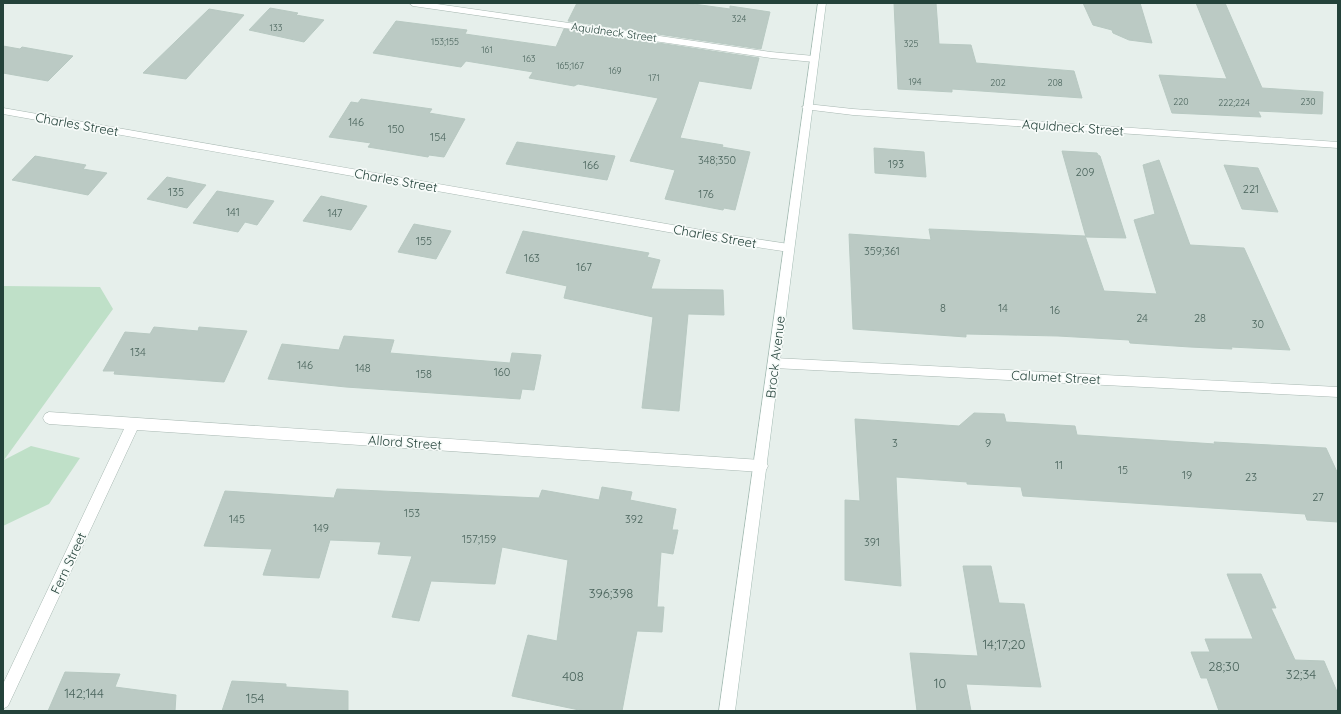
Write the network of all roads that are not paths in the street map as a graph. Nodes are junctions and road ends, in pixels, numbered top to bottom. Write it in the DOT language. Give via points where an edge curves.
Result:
graph roads {
  1 [pos="413,3"];
  2 [pos="822,3"];
  3 [pos="814,59"];
  4 [pos="808,107"];
  5 [pos="3,111"];
  6 [pos="1338,145"];
  7 [pos="789,248"];
  8 [pos="774,363"];
  9 [pos="1338,392"];
  10 [pos="49,418"];
  11 [pos="133,424"];
  12 [pos="761,466"];
  13 [pos="3,702"];
  14 [pos="728,711"];
  1 -- 3 [label="street, Aquidneck Street"];
  2 -- 3 [label="street, Brock Avenue"];
  3 -- 4 [label="street, Brock Avenue"];
  4 -- 6 [label="street, Aquidneck Street" via="861,113"];
  4 -- 7 [label="street, Brock Avenue"];
  5 -- 7 [label="street, Charles Street"];
  7 -- 8 [label="street, Brock Avenue"];
  8 -- 9 [label="street, Calumet Street"];
  8 -- 12 [label="street, Brock Avenue"];
  10 -- 11 [label="street, Allord Street"];
  11 -- 12 [label="street, Allord Street"];
  11 -- 13 [label="street, Fern Street"];
  12 -- 14 [label="street, Brock Avenue"];
}
